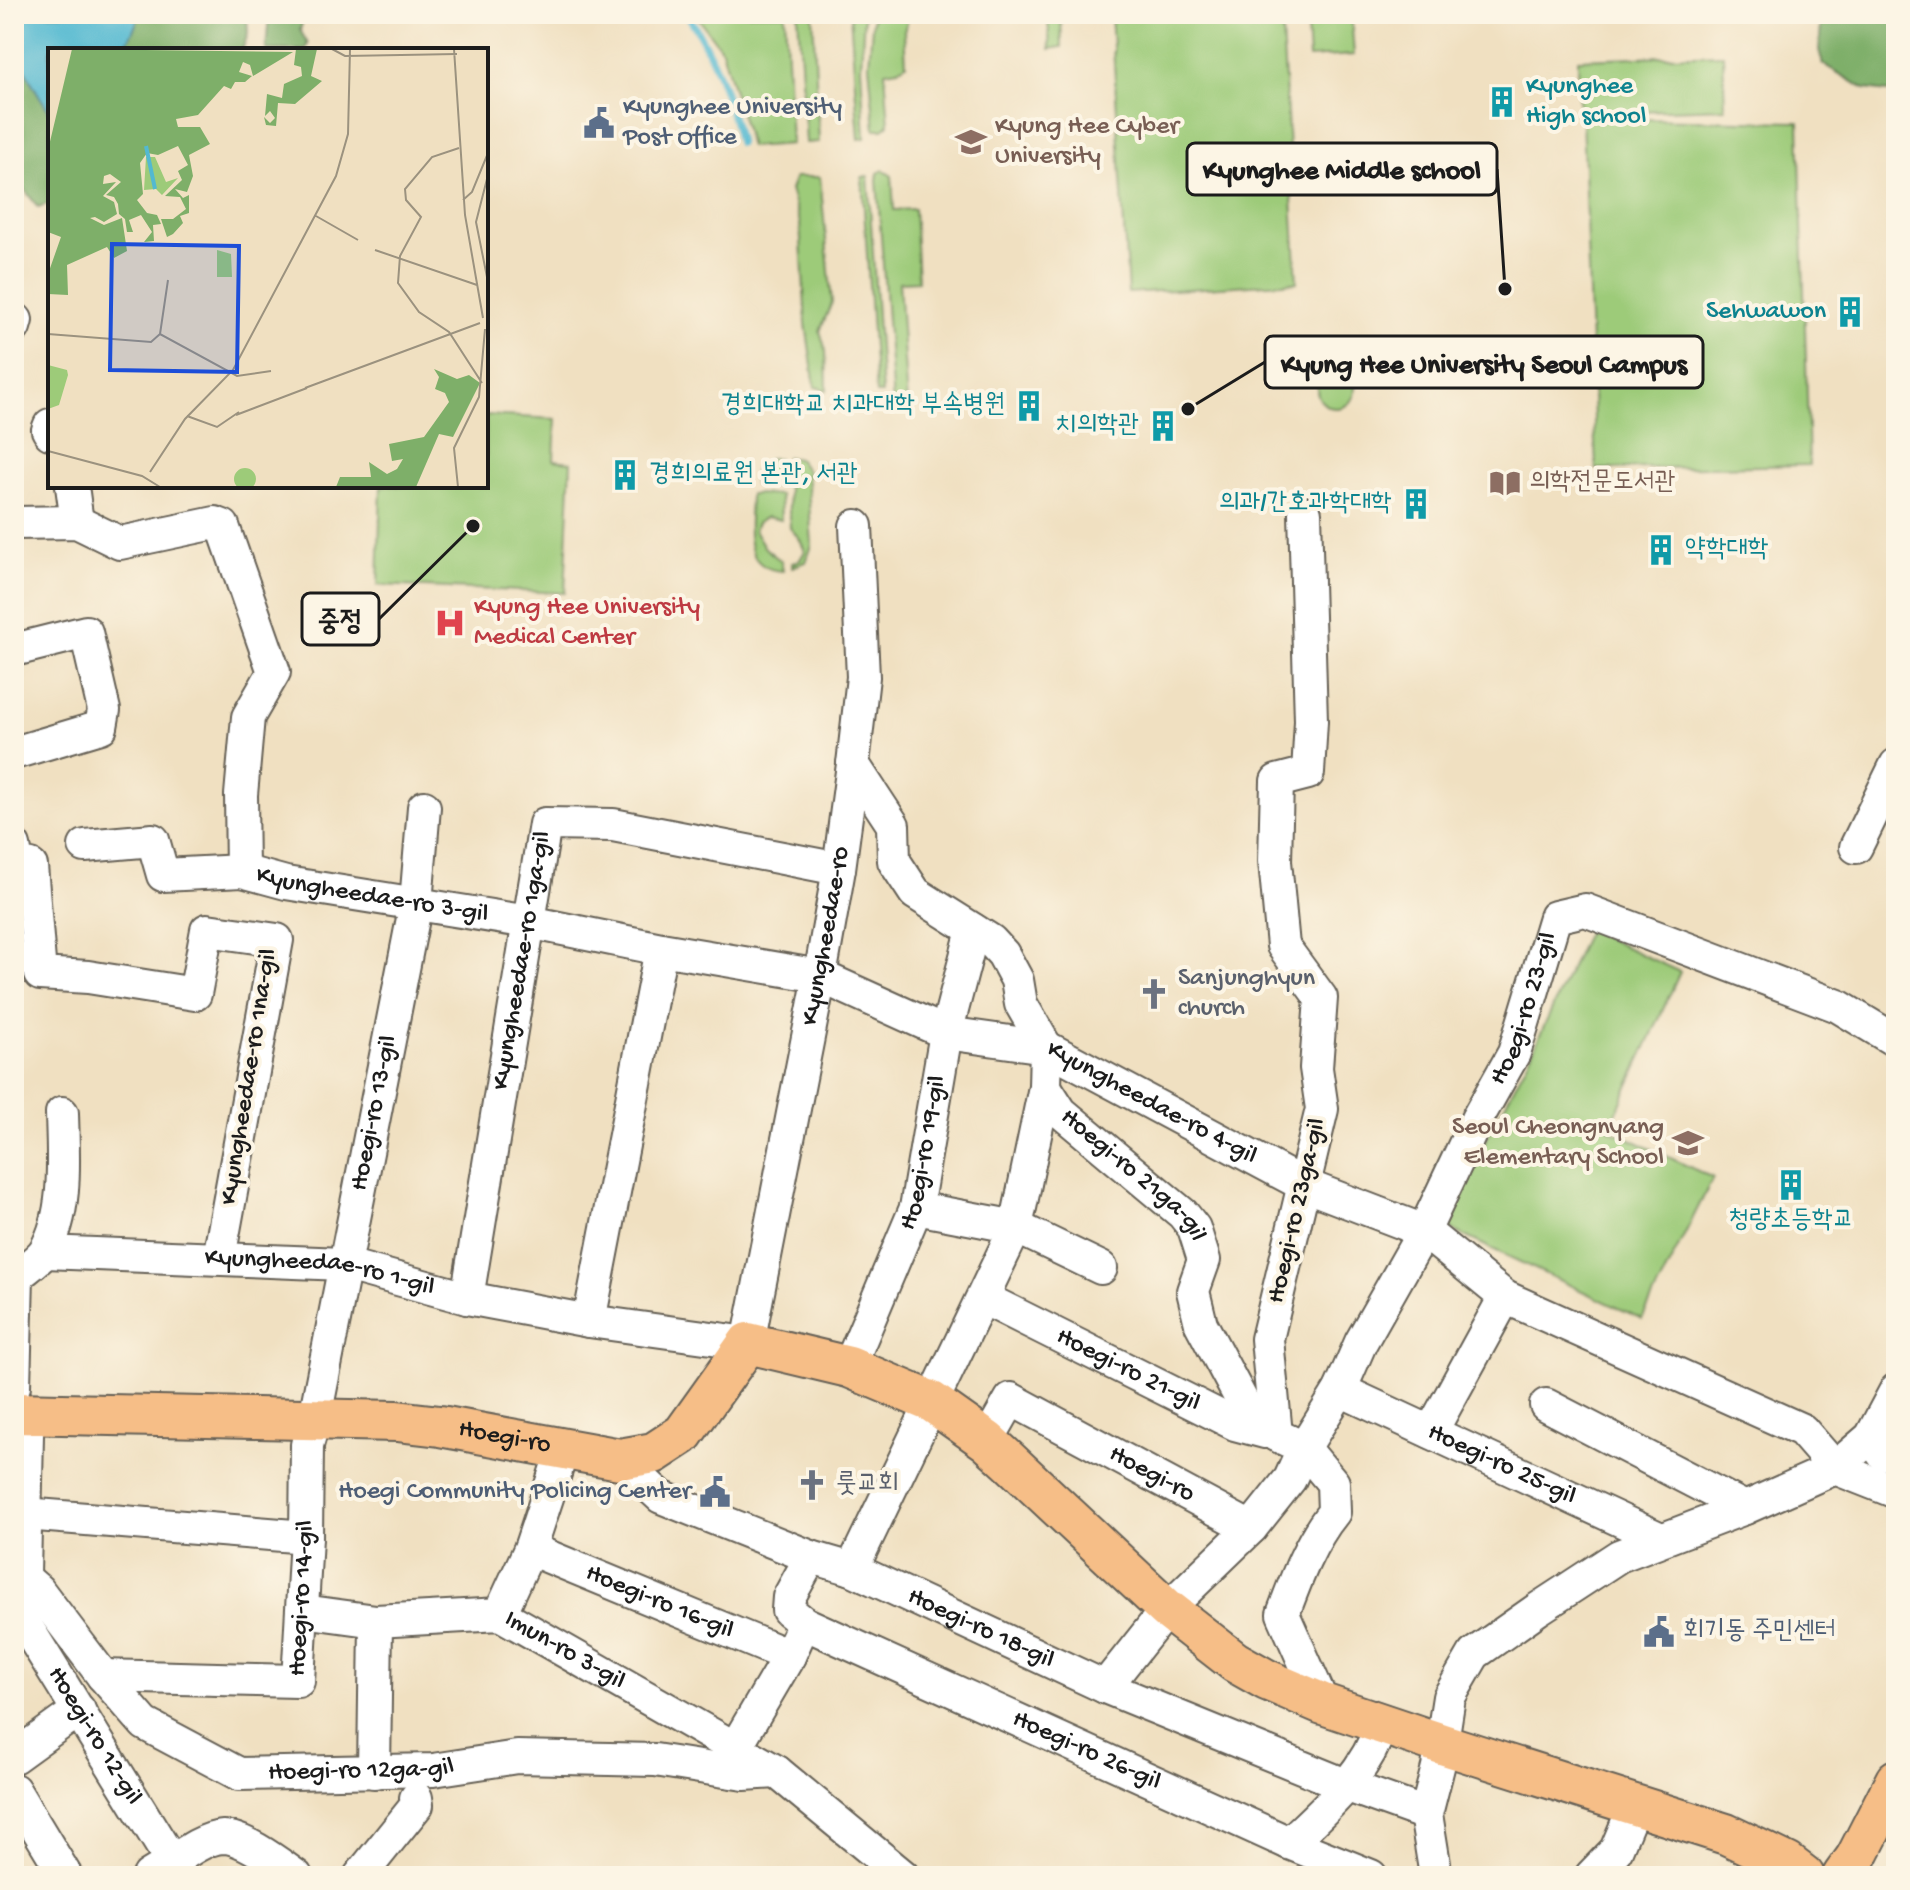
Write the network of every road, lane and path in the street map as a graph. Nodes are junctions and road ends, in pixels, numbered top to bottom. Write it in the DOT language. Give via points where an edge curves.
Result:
graph roads {
  1 [pos="72,488"];
  2 [pos="1305,513"];
  3 [pos="77,522"];
  4 [pos="14,523"];
  5 [pos="856,526"];
  6 [pos="14,650"];
  7 [pos="14,753"];
  8 [pos="853,764"];
  9 [pos="1896,765"];
  10 [pos="424,807"];
  11 [pos="14,846"];
  12 [pos="85,846"];
  13 [pos="1856,847"];
  14 [pos="839,869"];
  15 [pos="242,871"];
  16 [pos="416,903"];
  17 [pos="529,922"];
  18 [pos="973,930"];
  19 [pos="661,949"];
  20 [pos="820,976"];
  21 [pos="946,1033"];
  22 [pos="1896,1041"];
  23 [pos="1046,1047"];
  24 [pos="1045,1087"];
  25 [pos="62,1113"];
  26 [pos="1304,1185"];
  27 [pos="916,1208"];
  28 [pos="1016,1227"];
  29 [pos="1424,1231"];
  30 [pos="45,1252"];
  31 [pos="219,1258"];
  32 [pos="343,1264"];
  33 [pos="1101,1268"];
  34 [pos="1505,1297"];
  35 [pos="467,1298"];
  36 [pos="983,1298"];
  37 [pos="589,1321"];
  38 [pos="748,1343"];
  39 [pos="849,1367"];
  40 [pos="14,1386"];
  41 [pos="1340,1390"];
  42 [pos="1896,1390"];
  43 [pos="932,1402"];
  44 [pos="1546,1405"];
  45 [pos="14,1413"];
  46 [pos="315,1417"];
  47 [pos="1431,1432"];
  48 [pos="987,1441"];
  49 [pos="1290,1441"];
  50 [pos="1884,1444"];
  51 [pos="563,1449"];
  52 [pos="620,1459"];
  53 [pos="1835,1468"];
  54 [pos="1896,1492"];
  55 [pos="1745,1508"];
  56 [pos="25,1514"];
  57 [pos="1251,1528"];
  58 [pos="306,1537"];
  59 [pos="1661,1539"];
  60 [pos="530,1549"];
  61 [pos="811,1557"];
  62 [pos="852,1569"];
  63 [pos="23,1577"];
  64 [pos="1167,1609"];
  65 [pos="303,1611"];
  66 [pos="500,1614"];
  67 [pos="376,1621"];
  68 [pos="804,1623"];
  69 [pos="17,1624"];
  70 [pos="789,1656"];
  71 [pos="103,1676"];
  72 [pos="1105,1687"];
  73 [pos="1323,1704"];
  74 [pos="79,1710"];
  75 [pos="1382,1723"];
  76 [pos="1442,1744"];
  77 [pos="735,1748"];
  78 [pos="14,1757"];
  79 [pos="374,1772"];
  80 [pos="777,1772"];
  81 [pos="1896,1780"];
  82 [pos="414,1782"];
  83 [pos="1348,1786"];
  84 [pos="14,1790"];
  85 [pos="1635,1805"];
  86 [pos="1426,1814"];
  87 [pos="1726,1834"];
  88 [pos="1289,1843"];
  89 [pos="160,1869"];
  90 [pos="66,1876"];
  91 [pos="296,1876"];
  92 [pos="360,1876"];
  93 [pos="903,1876"];
  94 [pos="1371,1876"];
  95 [pos="1436,1876"];
  96 [pos="1591,1876"];
  97 [pos="1748,1876"];
  98 [pos="1804,1876"];
  99 [pos="1843,1876"];
  1 -- 3 [label="street"];
  2 -- 26 [label="street, Hoegi-ro 23ga-gil" via="1308,773 1277,781 1275,861 1283,946 1321,998 1316,1068 1322,1109"];
  3 -- 4 [label="street, Kyungheedae-ro 3-gil"];
  3 -- 15 [label="street, Kyungheedae-ro 3-gil" via="120,543 215,523 223,526 274,672 248,717"];
  5 -- 8 [label="street, Kyungheedae-ro" via="863,677"];
  6 -- 7 [label="street" via="86,632 104,710 101,727"];
  8 -- 14 [label="street, Kyungheedae-ro"];
  8 -- 18 [label="street" via="893,825 894,861 915,893"];
  9 -- 13 [label="street"];
  10 -- 16 [label="street, Hoegi-ro 13-gil"];
  11 -- 31 [label="street, Kyungheedae-ro 1na-gil" via="17,863 31,866 40,974 195,994 207,930 277,940"];
  12 -- 15 [label="street" via="153,840 163,875"];
  14 -- 17 [label="street, Kyungheedae-ro 1ga-gil" via="613,825 545,824"];
  14 -- 20 [label="street, Kyungheedae-ro"];
  15 -- 16 [label="street, Kyungheedae-ro 3-gil"];
  16 -- 17 [label="street, Kyungheedae-ro 3-gil"];
  16 -- 32 [label="street, Hoegi-ro 13-gil"];
  17 -- 19 [label="street, Kyungheedae-ro 3-gil"];
  17 -- 35 [label="street, Kyungheedae-ro 1ga-gil"];
  18 -- 21 [label="street, Hoegi-ro 19-gil"];
  18 -- 23 [label="street" via="1003,954 1017,980 1021,1004"];
  19 -- 20 [label="street, Kyungheedae-ro 3-gil"];
  19 -- 37 [label="street"];
  20 -- 21 [label="street, Kyungheedae-ro 4-gil"];
  20 -- 38 [label="street, Kyungheedae-ro"];
  21 -- 23 [label="street, Kyungheedae-ro 4-gil"];
  21 -- 27 [label="street, Hoegi-ro 19-gil"];
  22 -- 29 [label="street, Hoegi-ro 23-gil" via="1838,1006 1585,910 1555,917 1514,1053"];
  23 -- 24 [label="street"];
  23 -- 26 [label="street, Kyungheedae-ro 4-gil"];
  24 -- 28 [label="street"];
  24 -- 49 [label="street, Hoegi-ro 21ga-gil" via="1061,1112 1194,1228 1204,1260 1193,1291 1201,1324 1249,1414"];
  25 -- 30 [label="street" via="65,1184"];
  26 -- 29 [label="street, Kyungheedae-ro 4-gil"];
  26 -- 49 [label="street, Hoegi-ro 23ga-gil" via="1267,1339"];
  27 -- 28 [label="street"];
  27 -- 39 [label="street, Hoegi-ro 19-gil"];
  28 -- 33 [label="street"];
  28 -- 36 [label="street"];
  29 -- 34 [label="street, Kyungheedae-ro 4-gil"];
  29 -- 41 [label="street, Hoegi-ro 23-gil"];
  30 -- 31 [label="street, Kyungheedae-ro 1-gil"];
  30 -- 40 [label="street" via="17,1276"];
  31 -- 32 [label="street, Kyungheedae-ro 1-gil"];
  32 -- 35 [label="street, Kyungheedae-ro 1-gil"];
  32 -- 46 [label="street, Hoegi-ro 13-gil"];
  34 -- 47 [label="street"];
  34 -- 53 [label="street, Kyungheedae-ro 4-gil" via="1802,1430"];
  35 -- 37 [label="street, Kyungheedae-ro 1-gil"];
  36 -- 43 [label="street"];
  36 -- 49 [label="street, Hoegi-ro 21-gil" via="1235,1424"];
  37 -- 38 [label="street, Kyungheedae-ro 1-gil"];
  38 -- 39 [label="main road"];
  38 -- 52 [label="main road, Hoegi-ro" via="683,1434 654,1453"];
  39 -- 43 [label="main road"];
  41 -- 47 [label="street, Hoegi-ro 25-gil"];
  41 -- 49 [label="street, Hoegi-ro 23-gil"];
  42 -- 50 [label="street"];
  43 -- 48 [label="main road"];
  43 -- 62 [label="street"];
  44 -- 55 [label="street"];
  45 -- 46 [label="main road, Hoegi-ro"];
  45 -- 56 [label="street, Hoegi-ro 12-gil" via="27,1435"];
  46 -- 51 [label="main road, Hoegi-ro" via="440,1426"];
  46 -- 58 [label="street, Hoegi-ro 14-gil" via="307,1445"];
  47 -- 59 [label="street, Hoegi-ro 25-gil"];
  48 -- 57 [label="street, Hoegi-ro" via="1011,1399"];
  48 -- 64 [label="main road"];
  49 -- 57 [label="street, Hoegi-ro 23-gil" via="1290,1479"];
  49 -- 73 [label="street" via="1333,1483 1334,1512 1309,1551 1283,1614"];
  50 -- 53 [label="street"];
  51 -- 52 [label="main road, Hoegi-ro"];
  51 -- 60 [label="street"];
  52 -- 61 [label="street, Hoegi-ro 18-gil" via="661,1497"];
  53 -- 54 [label="street"];
  53 -- 55 [label="street"];
  55 -- 59 [label="street"];
  56 -- 58 [label="street"];
  56 -- 63 [label="street, Hoegi-ro 12-gil"];
  57 -- 64 [label="street, Hoegi-ro 23-gil"];
  58 -- 65 [label="street, Hoegi-ro 14-gil"];
  59 -- 76 [label="street" via="1619,1556 1474,1654 1449,1697"];
  60 -- 66 [label="street"];
  60 -- 70 [label="street, Hoegi-ro 16-gil"];
  61 -- 62 [label="street, Hoegi-ro 18-gil"];
  61 -- 68 [label="street" via="789,1597 788,1610"];
  62 -- 72 [label="street, Hoegi-ro 18-gil"];
  63 -- 69 [label="street, Hoegi-ro 12-gil"];
  63 -- 71 [label="street, Hoegi-ro 12ga-gil"];
  64 -- 72 [label="street"];
  64 -- 73 [label="main road" via="1235,1662"];
  65 -- 67 [label="street, Imun-ro 3-gil"];
  65 -- 71 [label="street, Hoegi-ro 14-gil" via="298,1681"];
  66 -- 67 [label="street, Imun-ro 3-gil"];
  66 -- 77 [label="street, Imun-ro 3-gil"];
  67 -- 79 [label="street"];
  68 -- 70 [label="street"];
  68 -- 88 [label="street, Hoegi-ro 26-gil"];
  69 -- 74 [label="street, Hoegi-ro 12-gil"];
  70 -- 77 [label="street"];
  71 -- 79 [label="street, Hoegi-ro 12ga-gil" via="145,1724 239,1774"];
  72 -- 83 [label="street, Hoegi-ro 18-gil"];
  73 -- 75 [label="main road"];
  74 -- 78 [label="street"];
  74 -- 89 [label="street, Hoegi-ro 12-gil"];
  75 -- 76 [label="main road"];
  75 -- 83 [label="street" via="1375,1746"];
  76 -- 85 [label="main road"];
  76 -- 86 [label="street"];
  77 -- 80 [label="street, Imun-ro 3-gil"];
  79 -- 82 [label="street, Hoegi-ro 12ga-gil"];
  80 -- 82 [label="street, Hoegi-ro 12ga-gil" via="744,1774 655,1760 517,1757 433,1770"];
  80 -- 93 [label="street, Imun-ro 3-gil"];
  81 -- 99 [label="main road"];
  82 -- 92 [label="street" via="417,1805"];
  83 -- 86 [label="street, Hoegi-ro 18-gil"];
  83 -- 88 [label="street"];
  84 -- 90 [label="street"];
  85 -- 87 [label="main road"];
  85 -- 96 [label="street" via="1616,1850"];
  86 -- 95 [label="street"];
  87 -- 97 [label="main road"];
  87 -- 98 [label="main road"];
  88 -- 94 [label="street, Hoegi-ro 26-gil"];
  89 -- 91 [label="street, Hoegi-ro 12-gil" via="195,1846 224,1837 257,1849"];
}
